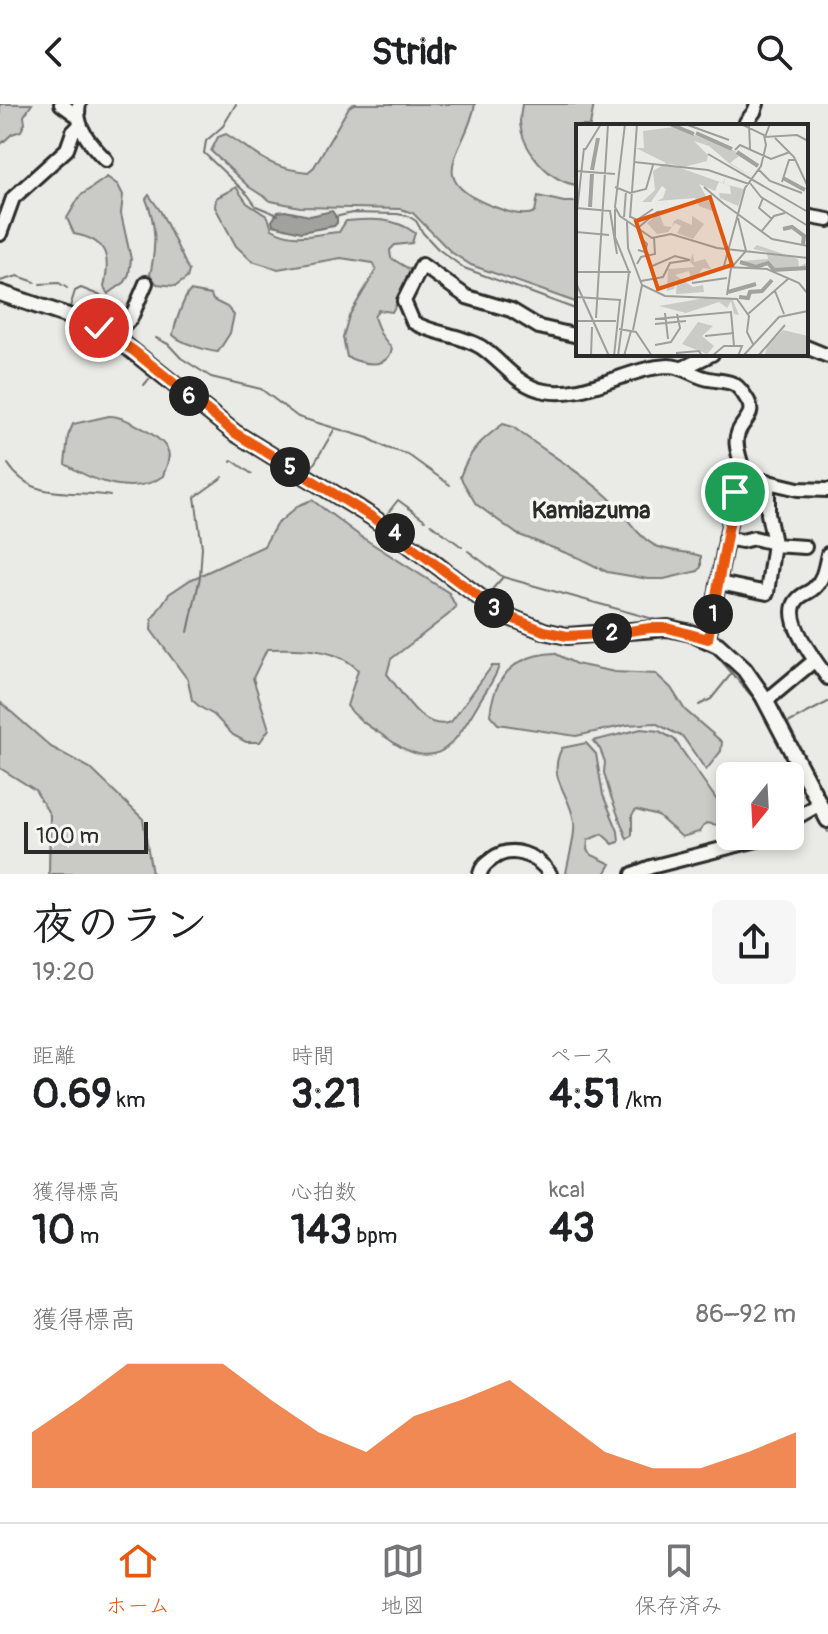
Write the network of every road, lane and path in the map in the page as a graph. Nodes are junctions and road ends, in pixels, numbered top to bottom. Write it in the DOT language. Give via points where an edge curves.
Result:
graph roads {
  1 [pos="61,104"];
  2 [pos="757,104"];
  3 [pos="78,115"];
  4 [pos="746,122"];
  5 [pos="106,160"];
  6 [pos="808,216"];
  7 [pos="828,220"];
  8 [pos="0,234"];
  9 [pos="146,283"];
  10 [pos="0,293"];
  11 [pos="576,336"];
  12 [pos="113,337"];
  13 [pos="808,348"];
  14 [pos="708,356"];
  15 [pos="828,356"];
  16 [pos="683,368"];
  17 [pos="744,475"];
  18 [pos="768,481"];
  19 [pos="828,490"];
  20 [pos="726,538"];
  21 [pos="774,544"];
  22 [pos="805,547"];
  23 [pos="828,554"];
  24 [pos="719,583"];
  25 [pos="708,639"];
  26 [pos="815,660"];
  27 [pos="828,678"];
  28 [pos="766,701"];
  29 [pos="820,804"];
  30 [pos="804,813"];
  31 [pos="828,820"];
  32 [pos="718,850"];
  33 [pos="480,874"];
  34 [pos="550,874"];
  35 [pos="633,874"];
  1 -- 3 [label="street"];
  2 -- 4 [label="street"];
  3 -- 5 [label="street" via="94,149"];
  3 -- 8 [label="street" via="67,149 13,198"];
  6 -- 7 [label="street"];
  9 -- 12 [label="street" via="131,318"];
  10 -- 12 [label="main road"];
  11 -- 16 [label="street" via="539,327 511,310 467,297 422,265 404,301 413,322 475,344 510,374 542,391 608,383 649,368"];
  12 -- 25 [label="main road" via="235,433 372,517 502,614 567,636 668,628"];
  13 -- 15 [label="street"];
  14 -- 16 [label="street"];
  16 -- 17 [label="street" via="707,379 730,381 749,404 750,414 737,439"];
  17 -- 18 [label="street"];
  17 -- 20 [label="street"];
  18 -- 19 [label="street"];
  18 -- 21 [label="street"];
  20 -- 21 [label="street" via="742,541 754,533"];
  20 -- 24 [label="street"];
  21 -- 22 [label="street"];
  21 -- 24 [label="street" via="767,593"];
  23 -- 26 [label="street" via="823,577 793,608 799,635"];
  24 -- 25 [label="street"];
  25 -- 28 [label="main road" via="730,654"];
  26 -- 27 [label="street"];
  26 -- 28 [label="street"];
  28 -- 29 [label="main road"];
  29 -- 30 [label="street"];
  29 -- 31 [label="main road"];
  32 -- 35 [label="street"];
  33 -- 34 [label="street" via="497,856 517,852 538,861"];
}
